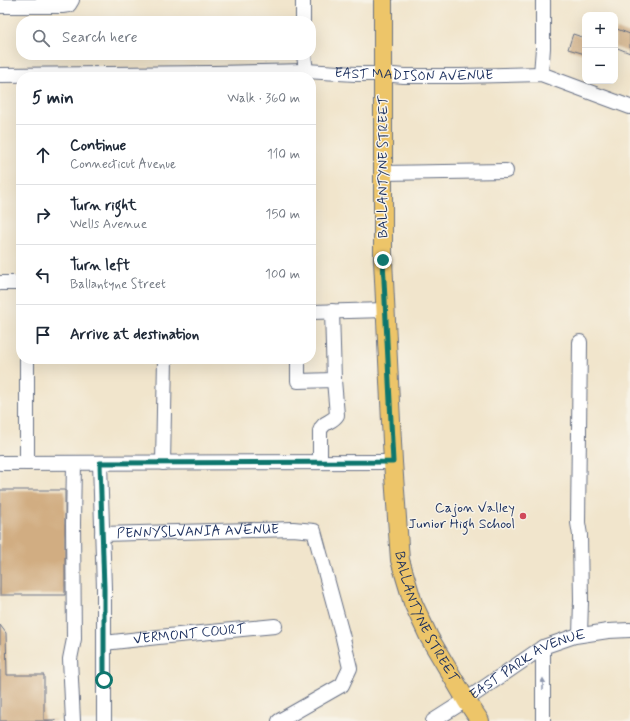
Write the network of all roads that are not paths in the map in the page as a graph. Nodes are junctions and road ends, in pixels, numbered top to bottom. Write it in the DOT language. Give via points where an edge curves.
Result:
graph roads {
  1 [pos="72,0"];
  2 [pos="303,0"];
  3 [pos="383,0"];
  4 [pos="543,0"];
  5 [pos="0,6"];
  6 [pos="303,16"];
  7 [pos="305,60"];
  8 [pos="306,71"];
  9 [pos="268,72"];
  10 [pos="383,74"];
  11 [pos="541,74"];
  12 [pos="0,75"];
  13 [pos="16,75"];
  14 [pos="630,107"];
  15 [pos="506,172"];
  16 [pos="383,173"];
  17 [pos="0,283"];
  18 [pos="16,283"];
  19 [pos="386,310"];
  20 [pos="316,312"];
  21 [pos="332,312"];
  22 [pos="580,342"];
  23 [pos="27,364"];
  24 [pos="165,364"];
  25 [pos="298,364"];
  26 [pos="334,380"];
  27 [pos="163,462"];
  28 [pos="320,462"];
  29 [pos="393,462"];
  30 [pos="0,463"];
  31 [pos="27,463"];
  32 [pos="74,463"];
  33 [pos="100,463"];
  34 [pos="102,534"];
  35 [pos="275,626"];
  36 [pos="630,630"];
  37 [pos="580,635"];
  38 [pos="104,644"];
  39 [pos="543,647"];
  40 [pos="466,700"];
  41 [pos="74,721"];
  42 [pos="104,721"];
  43 [pos="279,721"];
  44 [pos="433,721"];
  45 [pos="480,721"];
  46 [pos="543,721"];
  1 -- 5 [label="street" via="69,5 62,6"];
  2 -- 6 [label="street"];
  3 -- 10 [label="main road, BALLANTYNE STREET"];
  4 -- 11 [label="street"];
  7 -- 8 [label="street"];
  8 -- 9 [label="street, EAST MADISON AVENUE"];
  8 -- 10 [label="street, EAST MADISON AVENUE"];
  10 -- 11 [label="street, EAST MADISON AVENUE"];
  10 -- 16 [label="main road, BALLANTYNE STREET"];
  11 -- 14 [label="street, EAST MADISON AVENUE"];
  12 -- 13 [label="street, EAST MADISON AVENUE"];
  15 -- 16 [label="street"];
  16 -- 19 [label="main road, BALLANTYNE STREET"];
  17 -- 18 [label="street"];
  19 -- 21 [label="street"];
  19 -- 29 [label="main road, BALLANTYNE STREET"];
  20 -- 21 [label="street"];
  21 -- 26 [label="street"];
  22 -- 37 [label="street"];
  23 -- 31 [label="street"];
  24 -- 27 [label="street"];
  25 -- 26 [label="street" via="298,381"];
  26 -- 28 [label="street" via="336,415 323,425 320,431"];
  27 -- 28 [label="street"];
  27 -- 33 [label="street"];
  28 -- 29 [label="street"];
  29 -- 40 [label="main road, BALLANTYNE STREET" via="400,560 413,603 429,637"];
  30 -- 31 [label="street"];
  31 -- 32 [label="street"];
  32 -- 33 [label="street"];
  32 -- 41 [label="street" via="74,639 70,659"];
  33 -- 34 [label="street"];
  34 -- 38 [label="street"];
  34 -- 43 [label="street, PENNYSLVANIA AVENUE" via="293,529 314,531 350,668 342,685"];
  35 -- 38 [label="street, VERMONT COURT"];
  36 -- 37 [label="street, EAST PARK AVENUE"];
  37 -- 39 [label="street, EAST PARK AVENUE"];
  38 -- 42 [label="street"];
  39 -- 40 [label="street, EAST PARK AVENUE"];
  46 -- 39 [label="street, one-way"];
  40 -- 44 [label="street, EAST PARK AVENUE"];
  40 -- 45 [label="main road, BALLANTYNE STREET"];
}
